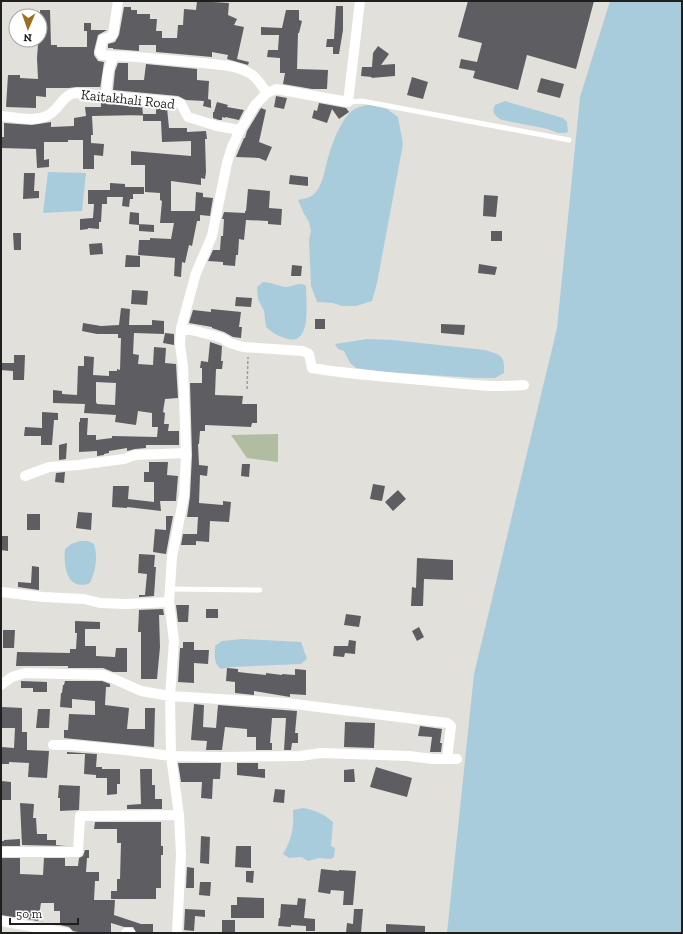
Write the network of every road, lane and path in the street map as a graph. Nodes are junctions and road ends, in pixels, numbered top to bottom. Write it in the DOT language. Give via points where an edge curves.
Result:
graph roads {
  1 [pos="118,1"];
  2 [pos="360,1"];
  3 [pos="115,56"];
  4 [pos="267,93"];
  5 [pos="106,96"];
  6 [pos="348,102"];
  7 [pos="1,116"];
  8 [pos="240,130"];
  9 [pos="570,140"];
  10 [pos="181,328"];
  11 [pos="248,347"];
  12 [pos="524,385"];
  13 [pos="247,389"];
  14 [pos="186,453"];
  15 [pos="25,476"];
  16 [pos="170,589"];
  17 [pos="260,590"];
  18 [pos="1,592"];
  19 [pos="169,602"];
  20 [pos="1,685"];
  21 [pos="170,696"];
  22 [pos="53,745"];
  23 [pos="171,756"];
  24 [pos="179,815"];
  25 [pos="1,852"];
  26 [pos="1,921"];
  27 [pos="67,933"];
  28 [pos="126,933"];
  29 [pos="130,933"];
  30 [pos="177,933"];
  1 -- 3 [label="street" via="113,34 103,39 100,52 102,55"];
  2 -- 6 [label="street"];
  3 -- 4 [label="street" via="161,58 241,69 250,73"];
  3 -- 5 [label="street" via="107,80"];
  4 -- 6 [label="street" via="276,89"];
  4 -- 8 [label="street" via="255,105"];
  5 -- 7 [label="street, Kaitakhali Road" via="70,94 51,114 40,119"];
  5 -- 8 [label="street, Kaitakhali Road" via="177,102 182,104 188,117"];
  6 -- 9 [label="lane" via="362,101"];
  8 -- 10 [label="street" via="227,163 212,236 196,273"];
  10 -- 11 [label="street"];
  10 -- 14 [label="street"];
  11 -- 12 [label="street" via="303,351 309,354 312,368 335,372 499,387"];
  11 -- 13 [label="path"];
  14 -- 15 [label="street" via="135,455 124,459 49,467"];
  14 -- 16 [label="street" via="184,496 172,557"];
  16 -- 17 [label="lane"];
  16 -- 19 [label="street"];
  18 -- 19 [label="street" via="84,599 100,603"];
  19 -- 21 [label="street" via="174,641"];
  20 -- 21 [label="street" via="12,677 25,673 92,674 103,675 141,690"];
  21 -- 23 [label="street"];
  21 -- 23 [label="street" via="286,703 448,723 451,726 452,759 322,753 218,758"];
  22 -- 23 [label="street"];
  23 -- 24 [label="street"];
  24 -- 25 [label="street" via="81,815 78,852"];
  24 -- 30 [label="street" via="181,855"];
  26 -- 27 [label="street"];
  28 -- 29 [label="street"];
}
